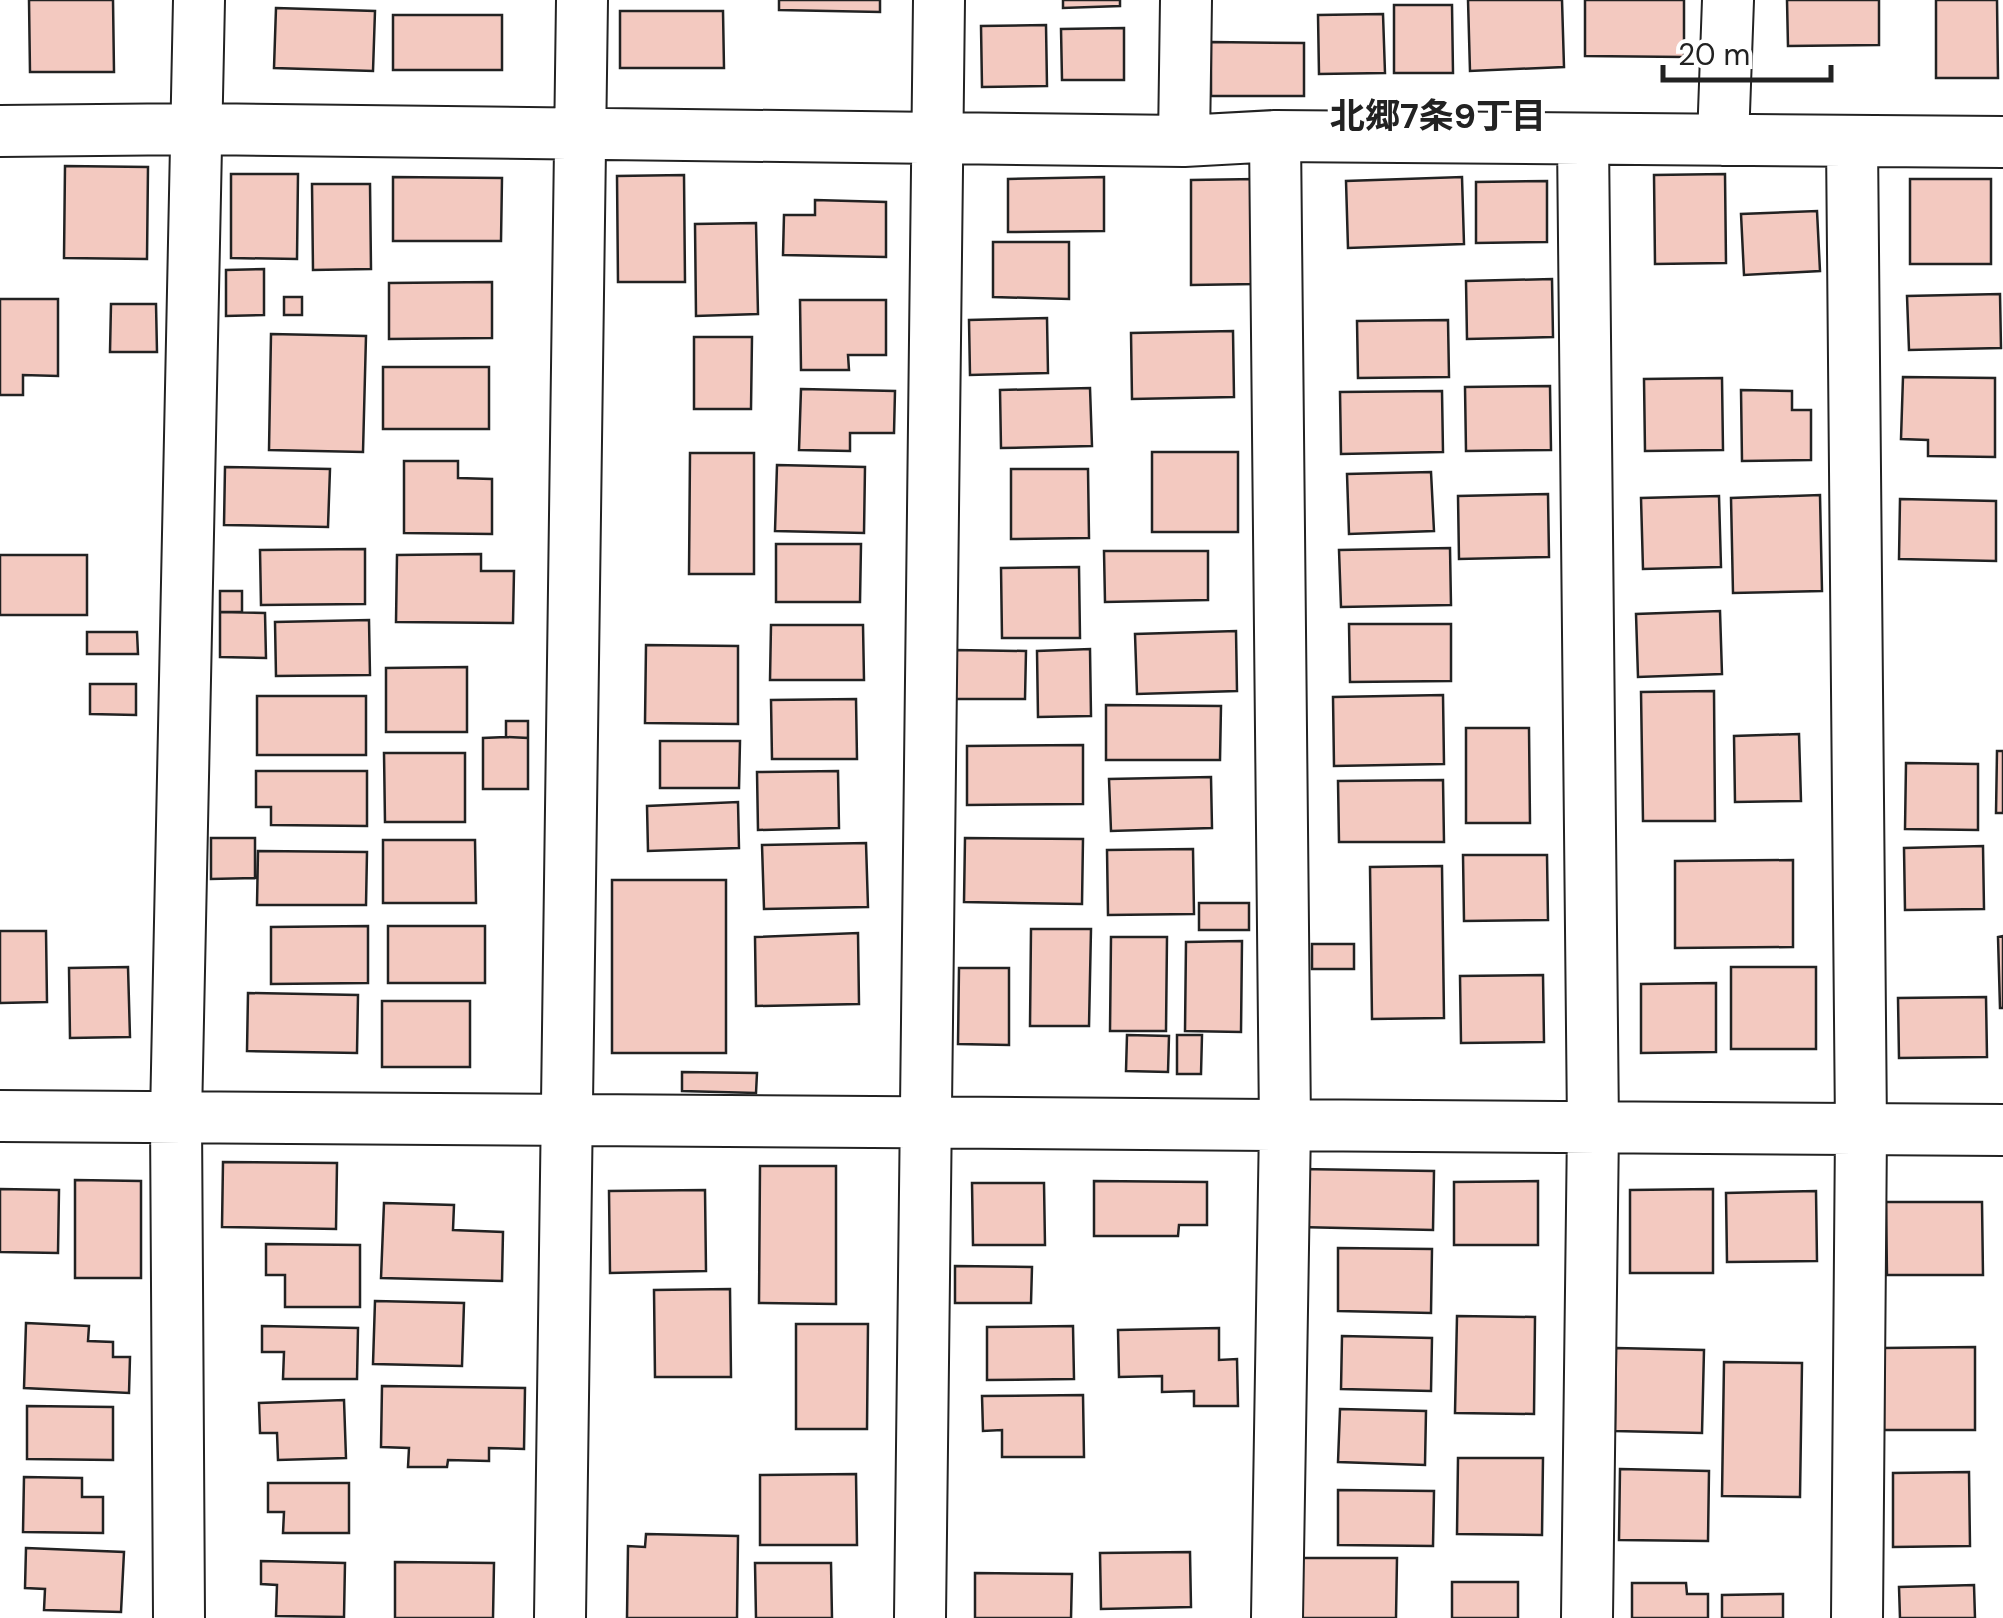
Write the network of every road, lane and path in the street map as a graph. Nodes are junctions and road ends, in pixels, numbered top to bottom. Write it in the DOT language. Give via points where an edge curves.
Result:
graph roads {
  1 [pos="199,0"];
  2 [pos="582,0"];
  3 [pos="939,0"];
  4 [pos="1186,0"];
  5 [pos="1728,0"];
  6 [pos="197,129"];
  7 [pos="0,131"];
  8 [pos="580,134"];
  9 [pos="1275,136"];
  10 [pos="937,137"];
  11 [pos="1583,139"];
  12 [pos="1723,140"];
  13 [pos="1184,141"];
  14 [pos="1852,141"];
  15 [pos="2003,142"];
  16 [pos="0,1116"];
  17 [pos="176,1118"];
  18 [pos="568,1120"];
  19 [pos="927,1122"];
  20 [pos="1285,1125"];
  21 [pos="1592,1127"];
  22 [pos="1862,1129"];
  23 [pos="2003,1130"];
  24 [pos="179,1618"];
  25 [pos="560,1618"];
  26 [pos="920,1618"];
  27 [pos="1277,1618"];
  28 [pos="1586,1618"];
  29 [pos="1857,1618"];
  1 -- 6 [label="street"];
  2 -- 8 [label="street"];
  3 -- 10 [label="street"];
  4 -- 13 [label="street"];
  5 -- 12 [label="street"];
  6 -- 7 [label="street"];
  6 -- 8 [label="street"];
  6 -- 17 [label="street"];
  8 -- 10 [label="street"];
  8 -- 18 [label="street"];
  9 -- 11 [label="street"];
  9 -- 13 [label="street"];
  9 -- 20 [label="street"];
  10 -- 13 [label="street"];
  10 -- 19 [label="street"];
  11 -- 12 [label="street"];
  11 -- 21 [label="street"];
  12 -- 14 [label="street"];
  14 -- 15 [label="street"];
  14 -- 22 [label="street"];
  16 -- 17 [label="street"];
  17 -- 18 [label="street"];
  17 -- 24 [label="street"];
  18 -- 19 [label="street"];
  18 -- 25 [label="street"];
  19 -- 20 [label="street"];
  19 -- 26 [label="street"];
  20 -- 21 [label="street"];
  20 -- 27 [label="street"];
  21 -- 22 [label="street"];
  21 -- 28 [label="street"];
  22 -- 23 [label="street"];
  22 -- 29 [label="street"];
}
